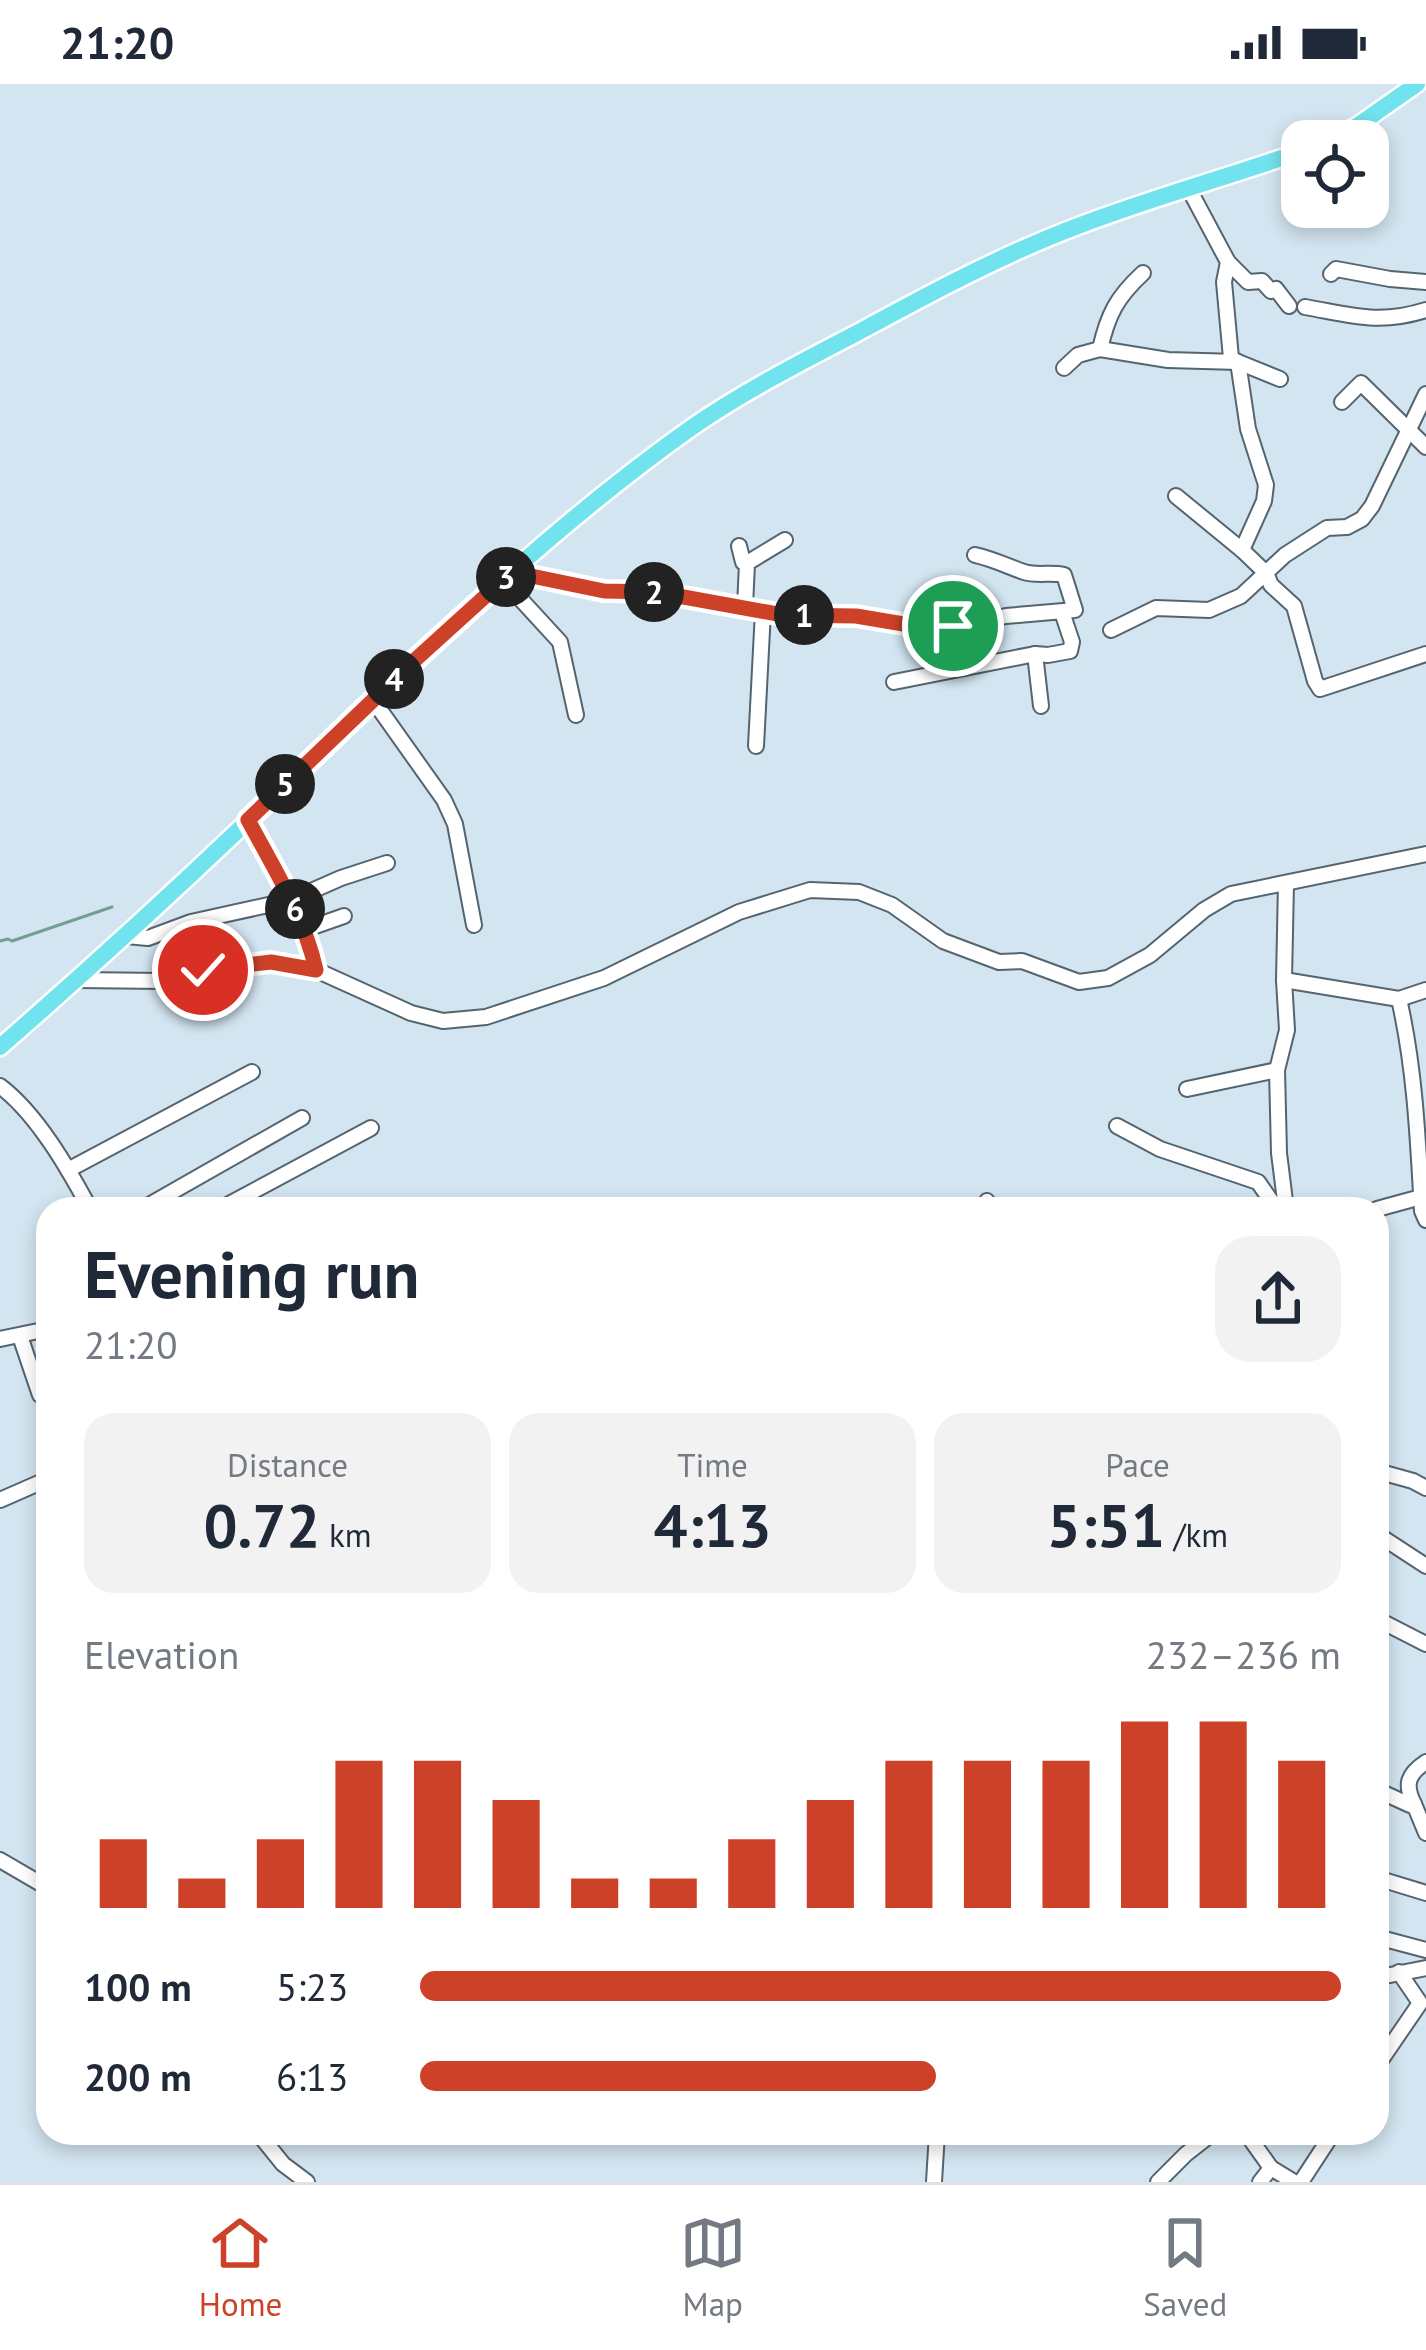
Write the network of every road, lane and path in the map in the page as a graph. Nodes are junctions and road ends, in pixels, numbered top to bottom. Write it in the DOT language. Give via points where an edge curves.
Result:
graph roads {
  1 [pos="1417,84"];
  2 [pos="1366,120"];
  3 [pos="1281,158"];
  4 [pos="1190,189"];
  5 [pos="1228,262"];
  6 [pos="1143,273"];
  7 [pos="1331,274"];
  8 [pos="1426,282"];
  9 [pos="1426,310"];
  10 [pos="1100,349"];
  11 [pos="1238,362"];
  12 [pos="1064,368"];
  13 [pos="1280,379"];
  14 [pos="1426,394"];
  15 [pos="1342,402"];
  16 [pos="1409,430"];
  17 [pos="1426,447"];
  18 [pos="1176,496"];
  19 [pos="785,540"];
  20 [pos="739,546"];
  21 [pos="1241,550"];
  22 [pos="975,555"];
  23 [pos="746,563"];
  24 [pos="1266,573"];
  25 [pos="507,576"];
  26 [pos="745,607"];
  27 [pos="763,611"];
  28 [pos="1062,612"];
  29 [pos="1111,630"];
  30 [pos="1035,654"];
  31 [pos="1424,657"];
  32 [pos="894,682"];
  33 [pos="373,700"];
  34 [pos="1040,706"];
  35 [pos="576,715"];
  36 [pos="756,746"];
  37 [pos="248,820"];
  38 [pos="1426,854"];
  39 [pos="387,863"];
  40 [pos="1286,884"];
  41 [pos="291,900"];
  42 [pos="344,916"];
  43 [pos="474,925"];
  44 [pos="304,930"];
  45 [pos="125,936"];
  46 [pos="316,970"];
  47 [pos="77,980"];
  48 [pos="1284,980"];
  49 [pos="1426,990"];
  50 [pos="1399,999"];
  51 [pos="0,1047"];
  52 [pos="1276,1070"];
  53 [pos="252,1072"];
  54 [pos="0,1086"];
  55 [pos="1187,1089"];
  56 [pos="1421,1106"];
  57 [pos="302,1118"];
  58 [pos="1118,1126"];
  59 [pos="371,1128"];
  60 [pos="68,1170"];
  61 [pos="83,1197"];
  62 [pos="163,1197"];
  63 [pos="242,1197"];
  64 [pos="1271,1197"];
  65 [pos="1281,1197"];
  66 [pos="1421,1197"];
  67 [pos="1389,1206"];
  68 [pos="1426,1220"];
  69 [pos="36,1332"];
  70 [pos="20,1336"];
  71 [pos="0,1340"];
  72 [pos="36,1383"];
  73 [pos="1389,1474"];
  74 [pos="36,1484"];
  75 [pos="1426,1488"];
  76 [pos="0,1500"];
  77 [pos="1389,1542"];
  78 [pos="1426,1566"];
  79 [pos="1389,1625"];
  80 [pos="1426,1644"];
  81 [pos="1426,1762"];
  82 [pos="1389,1795"];
  83 [pos="1414,1804"];
  84 [pos="1426,1833"];
  85 [pos="0,1860"];
  86 [pos="36,1881"];
  87 [pos="1389,1882"];
  88 [pos="1426,1893"];
  89 [pos="1389,1939"];
  90 [pos="1426,1950"];
  91 [pos="1426,1968"];
  92 [pos="1400,1972"];
  93 [pos="1389,1975"];
  94 [pos="1389,2048"];
  95 [pos="268,2145"];
  96 [pos="936,2145"];
  97 [pos="1198,2145"];
  98 [pos="1255,2145"];
  99 [pos="1324,2145"];
  100 [pos="1271,2168"];
  101 [pos="307,2182"];
  102 [pos="934,2182"];
  103 [pos="1158,2182"];
  104 [pos="1260,2182"];
  105 [pos="1297,2182"];
  1 -- 2 [label="main road"];
  3 -- 4 [label="main road"];
  4 -- 5 [label="street"];
  4 -- 25 [label="main road" via="953,280 810,358 695,425"];
  5 -- 9 [label="street" via="1248,283 1262,280 1297,306 1367,320"];
  5 -- 11 [label="street" via="1231,358"];
  6 -- 10 [label="street" via="1120,294"];
  7 -- 8 [label="street"];
  10 -- 11 [label="street"];
  10 -- 12 [label="street"];
  11 -- 13 [label="street"];
  11 -- 21 [label="street" via="1266,485"];
  14 -- 16 [label="street"];
  15 -- 16 [label="street" via="1361,383"];
  16 -- 17 [label="street"];
  16 -- 24 [label="street" via="1362,519 1327,528"];
  18 -- 21 [label="street"];
  19 -- 23 [label="street"];
  20 -- 23 [label="street"];
  21 -- 24 [label="street"];
  22 -- 28 [label="street" via="1028,574 1064,574 1076,610"];
  23 -- 26 [label="street"];
  24 -- 29 [label="street" via="1209,610 1156,608"];
  24 -- 31 [label="street" via="1294,606 1320,689"];
  25 -- 26 [label="street"];
  25 -- 33 [label="main road"];
  25 -- 35 [label="street" via="560,643"];
  26 -- 27 [label="street"];
  27 -- 28 [label="street" via="939,630"];
  27 -- 36 [label="street"];
  28 -- 30 [label="street" via="1072,648"];
  30 -- 32 [label="street"];
  30 -- 34 [label="street"];
  33 -- 37 [label="main road"];
  33 -- 43 [label="street" via="455,824"];
  37 -- 41 [label="street"];
  37 -- 45 [label="main road"];
  38 -- 40 [label="street"];
  39 -- 41 [label="street"];
  40 -- 46 [label="street" via="1231,894 1150,955 1108,978 1079,982 943,940 859,892 810,890 739,912 604,978 486,1017 443,1021 411,1013"];
  40 -- 48 [label="street"];
  41 -- 44 [label="street"];
  41 -- 45 [label="street" via="148,938"];
  42 -- 44 [label="street"];
  44 -- 46 [label="street"];
  45 -- 47 [label="main road"];
  46 -- 47 [label="street" via="271,962 163,981"];
  47 -- 51 [label="main road"];
  48 -- 50 [label="street"];
  48 -- 52 [label="street" via="1287,1030"];
  49 -- 50 [label="street"];
  50 -- 56 [label="street"];
  52 -- 55 [label="street"];
  52 -- 65 [label="street"];
  53 -- 60 [label="street"];
  54 -- 60 [label="street"];
  56 -- 66 [label="street"];
  57 -- 62 [label="street"];
  58 -- 64 [label="street" via="1258,1182"];
  59 -- 63 [label="street"];
  60 -- 61 [label="street"];
  66 -- 67 [label="street"];
  66 -- 68 [label="street"];
  69 -- 70 [label="street"];
  70 -- 71 [label="street"];
  70 -- 72 [label="street"];
  73 -- 75 [label="street"];
  74 -- 76 [label="street"];
  77 -- 78 [label="street"];
  79 -- 80 [label="street"];
  81 -- 83 [label="street" via="1408,1779"];
  82 -- 83 [label="street"];
  83 -- 84 [label="street"];
  85 -- 86 [label="street"];
  87 -- 88 [label="street"];
  89 -- 90 [label="street"];
  91 -- 92 [label="street"];
  92 -- 93 [label="street"];
  92 -- 94 [label="street" via="1420,2003"];
  95 -- 101 [label="street"];
  96 -- 102 [label="street"];
  97 -- 103 [label="street"];
  98 -- 100 [label="street"];
  99 -- 105 [label="street"];
  100 -- 104 [label="street"];
  100 -- 105 [label="street"];
}
